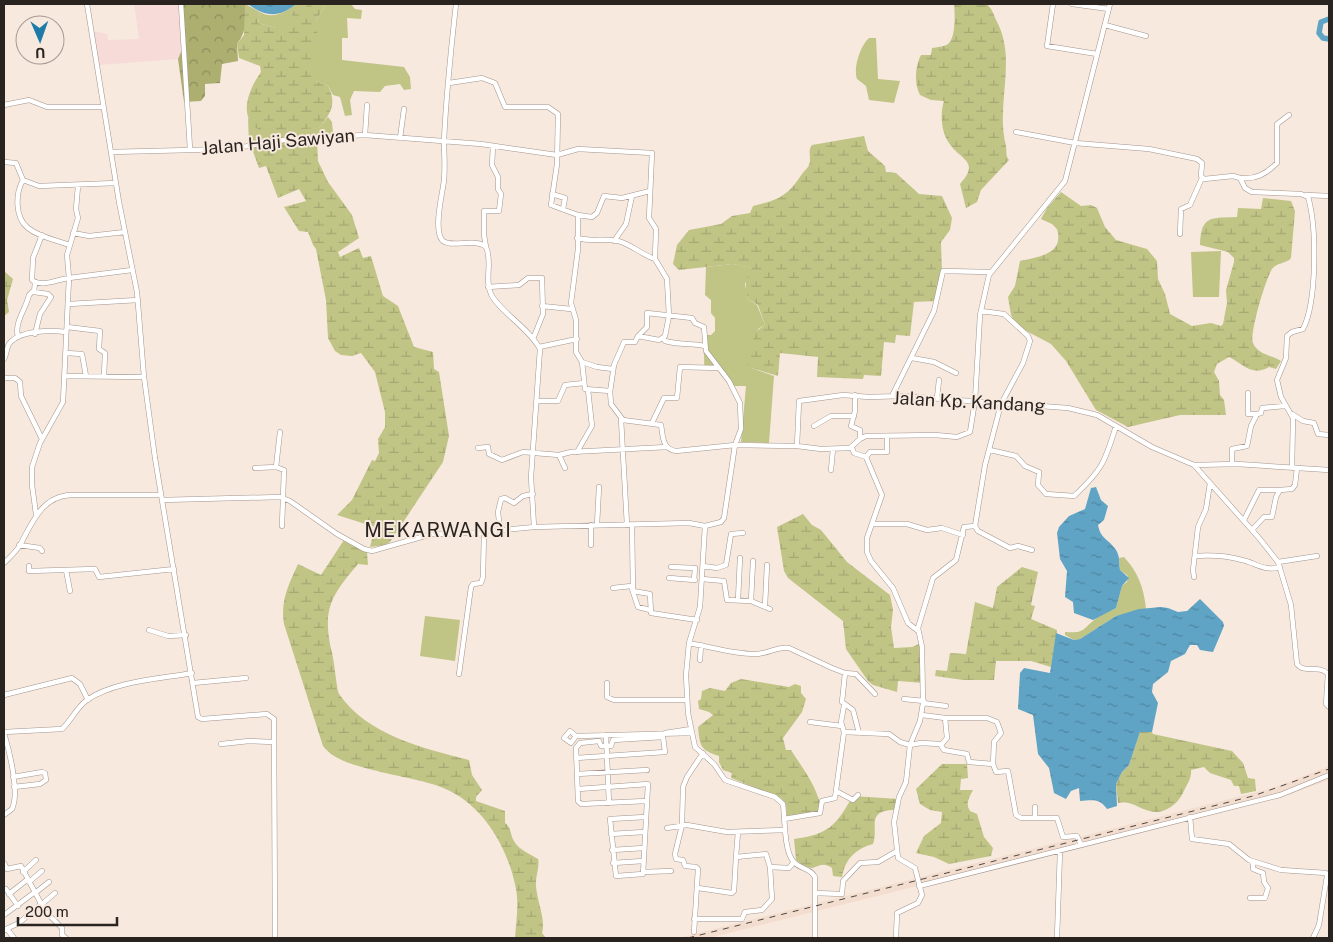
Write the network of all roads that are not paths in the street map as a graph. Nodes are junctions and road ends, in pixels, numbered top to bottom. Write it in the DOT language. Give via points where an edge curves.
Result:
graph roads {
  1 [pos="87,4"];
  2 [pos="181,4"];
  3 [pos="456,4"];
  4 [pos="1053,4"];
  5 [pos="1072,4"];
  6 [pos="1109,6"];
  7 [pos="1105,26"];
  8 [pos="1146,36"];
  9 [pos="1097,54"];
  10 [pos="449,83"];
  11 [pos="4,105"];
  12 [pos="367,105"];
  13 [pos="103,107"];
  14 [pos="404,109"];
  15 [pos="1289,115"];
  16 [pos="1016,132"];
  17 [pos="365,135"];
  18 [pos="400,138"];
  19 [pos="444,142"];
  20 [pos="1075,143"];
  21 [pos="493,146"];
  22 [pos="190,149"];
  23 [pos="111,152"];
  24 [pos="557,155"];
  25 [pos="4,162"];
  26 [pos="1202,178"];
  27 [pos="1240,178"];
  28 [pos="23,180"];
  29 [pos="116,182"];
  30 [pos="78,186"];
  31 [pos="650,191"];
  32 [pos="552,194"];
  33 [pos="1306,195"];
  34 [pos="632,196"];
  35 [pos="1329,196"];
  36 [pos="563,209"];
  37 [pos="578,215"];
  38 [pos="125,232"];
  39 [pos="73,233"];
  40 [pos="1180,234"];
  41 [pos="42,235"];
  42 [pos="577,238"];
  43 [pos="614,241"];
  44 [pos="69,244"];
  45 [pos="487,249"];
  46 [pos="655,259"];
  47 [pos="132,270"];
  48 [pos="990,272"];
  49 [pos="69,278"];
  50 [pos="35,283"];
  51 [pos="488,287"];
  52 [pos="33,291"];
  53 [pos="138,300"];
  54 [pos="69,304"];
  55 [pos="542,306"];
  56 [pos="571,309"];
  57 [pos="981,311"];
  58 [pos="669,316"];
  59 [pos="67,330"];
  60 [pos="35,334"];
  61 [pos="638,336"];
  62 [pos="18,337"];
  63 [pos="662,338"];
  64 [pos="533,339"];
  65 [pos="577,340"];
  66 [pos="705,346"];
  67 [pos="539,347"];
  68 [pos="66,353"];
  69 [pos="912,358"];
  70 [pos="4,359"];
  71 [pos="582,362"];
  72 [pos="719,368"];
  73 [pos="613,369"];
  74 [pos="956,373"];
  75 [pos="65,376"];
  76 [pos="86,376"];
  77 [pos="104,376"];
  78 [pos="144,376"];
  79 [pos="4,378"];
  80 [pos="939,380"];
  81 [pos="584,383"];
  82 [pos="588,390"];
  83 [pos="610,392"];
  84 [pos="1248,393"];
  85 [pos="855,396"];
  86 [pos="892,396"];
  87 [pos="937,398"];
  88 [pos="538,401"];
  89 [pos="975,402"];
  90 [pos="1001,404"];
  91 [pos="1285,406"];
  92 [pos="1257,414"];
  93 [pos="1292,414"];
  94 [pos="854,416"];
  95 [pos="621,419"];
  96 [pos="652,423"];
  97 [pos="814,426"];
  98 [pos="1116,426"];
  99 [pos="280,432"];
  100 [pos="1329,435"];
  101 [pos="887,436"];
  102 [pos="42,439"];
  103 [pos="860,439"];
  104 [pos="735,445"];
  105 [pos="797,446"];
  106 [pos="478,448"];
  107 [pos="667,448"];
  108 [pos="852,448"];
  109 [pos="833,449"];
  110 [pos="623,450"];
  111 [pos="990,450"];
  112 [pos="534,452"];
  113 [pos="577,452"];
  114 [pos="559,455"];
  115 [pos="866,458"];
  116 [pos="1232,464"];
  117 [pos="1194,465"];
  118 [pos="276,467"];
  119 [pos="254,468"];
  120 [pos="564,468"];
  121 [pos="1294,468"];
  122 [pos="831,470"];
  123 [pos="1329,470"];
  124 [pos="1210,482"];
  125 [pos="599,487"];
  126 [pos="1280,490"];
  127 [pos="533,494"];
  128 [pos="161,497"];
  129 [pos="284,498"];
  130 [pos="36,514"];
  131 [pos="1244,520"];
  132 [pos="872,524"];
  133 [pos="591,525"];
  134 [pos="597,525"];
  135 [pos="630,525"];
  136 [pos="282,526"];
  137 [pos="705,526"];
  138 [pos="975,526"];
  139 [pos="534,527"];
  140 [pos="500,530"];
  141 [pos="1252,530"];
  142 [pos="484,532"];
  143 [pos="743,533"];
  144 [pos="963,534"];
  145 [pos="20,545"];
  146 [pos="591,545"];
  147 [pos="1032,550"];
  148 [pos="42,551"];
  149 [pos="1195,556"];
  150 [pos="1316,556"];
  151 [pos="740,558"];
  152 [pos="753,561"];
  153 [pos="4,563"];
  154 [pos="726,565"];
  155 [pos="767,565"];
  156 [pos="1279,565"];
  157 [pos="29,566"];
  158 [pos="703,566"];
  159 [pos="671,567"];
  160 [pos="736,567"];
  161 [pos="174,569"];
  162 [pos="66,570"];
  163 [pos="1194,577"];
  164 [pos="670,578"];
  165 [pos="702,579"];
  166 [pos="694,580"];
  167 [pos="613,588"];
  168 [pos="632,588"];
  169 [pos="70,591"];
  170 [pos="738,600"];
  171 [pos="751,602"];
  172 [pos="650,610"];
  173 [pos="697,620"];
  174 [pos="149,630"];
  175 [pos="918,631"];
  176 [pos="186,635"];
  177 [pos="689,643"];
  178 [pos="701,645"];
  179 [pos="700,660"];
  180 [pos="192,673"];
  181 [pos="845,673"];
  182 [pos="459,674"];
  183 [pos="246,678"];
  184 [pos="193,683"];
  185 [pos="607,683"];
  186 [pos="875,694"];
  187 [pos="4,695"];
  188 [pos="904,699"];
  189 [pos="88,700"];
  190 [pos="686,700"];
  191 [pos="924,702"];
  192 [pos="844,706"];
  193 [pos="946,706"];
  194 [pos="1329,707"];
  195 [pos="922,715"];
  196 [pos="945,718"];
  197 [pos="810,722"];
  198 [pos="842,726"];
  199 [pos="691,731"];
  200 [pos="4,732"];
  201 [pos="844,732"];
  202 [pos="859,733"];
  203 [pos="605,735"];
  204 [pos="576,736"];
  205 [pos="274,742"];
  206 [pos="221,744"];
  207 [pos="910,744"];
  208 [pos="941,745"];
  209 [pos="606,747"];
  210 [pos="703,753"];
  211 [pos="607,756"];
  212 [pos="576,758"];
  213 [pos="994,764"];
  214 [pos="647,770"];
  215 [pos="608,772"];
  216 [pos="577,774"];
  217 [pos="1329,775"];
  218 [pos="13,777"];
  219 [pos="14,787"];
  220 [pos="608,787"];
  221 [pos="578,789"];
  222 [pos="836,791"];
  223 [pos="858,795"];
  224 [pos="646,801"];
  225 [pos="609,803"];
  226 [pos="1035,807"];
  227 [pos="4,815"];
  228 [pos="645,817"];
  229 [pos="1190,817"];
  230 [pos="1035,818"];
  231 [pos="784,819"];
  232 [pos="682,825"];
  233 [pos="668,828"];
  234 [pos="785,830"];
  235 [pos="644,832"];
  236 [pos="738,832"];
  237 [pos="611,834"];
  238 [pos="1081,845"];
  239 [pos="644,848"];
  240 [pos="612,850"];
  241 [pos="897,851"];
  242 [pos="1060,851"];
  243 [pos="736,857"];
  244 [pos="36,860"];
  245 [pos="643,861"];
  246 [pos="794,862"];
  247 [pos="1252,862"];
  248 [pos="4,863"];
  249 [pos="613,863"];
  250 [pos="770,867"];
  251 [pos="42,871"];
  252 [pos="671,871"];
  253 [pos="23,872"];
  254 [pos="643,872"];
  255 [pos="1328,876"];
  256 [pos="29,881"];
  257 [pos="49,882"];
  258 [pos="919,886"];
  259 [pos="698,888"];
  260 [pos="6,889"];
  261 [pos="35,893"];
  262 [pos="55,893"];
  263 [pos="815,893"];
  264 [pos="9,894"];
  265 [pos="1250,898"];
  266 [pos="41,904"];
  267 [pos="18,906"];
  268 [pos="1322,910"];
  269 [pos="1329,910"];
  270 [pos="5,912"];
  271 [pos="694,920"];
  272 [pos="19,923"];
  273 [pos="6,929"];
  274 [pos="23,929"];
  275 [pos="694,932"];
  276 [pos="14,938"];
  277 [pos="66,938"];
  278 [pos="275,938"];
  279 [pos="815,938"];
  280 [pos="896,938"];
  281 [pos="1056,938"];
  282 [pos="1313,938"];
  1 -- 13 [label="street"];
  2 -- 22 [label="street"];
  3 -- 10 [label="street"];
  4 -- 9 [label="street" via="1047,46"];
  5 -- 6 [label="street"];
  6 -- 7 [label="street"];
  7 -- 8 [label="street"];
  7 -- 9 [label="street"];
  9 -- 20 [label="street"];
  10 -- 19 [label="street"];
  10 -- 24 [label="street" via="482,78 495,83 505,106 522,109 548,107 558,114"];
  11 -- 13 [label="street" via="29,100 47,107"];
  12 -- 17 [label="street"];
  13 -- 23 [label="street"];
  14 -- 18 [label="street"];
  15 -- 27 [label="street" via="1277,124 1277,163 1261,176"];
  16 -- 20 [label="street"];
  17 -- 18 [label="street, Jalan Haji Sawiyan"];
  17 -- 22 [label="street, Jalan Haji Sawiyan" via="297,139 230,149"];
  18 -- 19 [label="street, Jalan Haji Sawiyan"];
  19 -- 21 [label="street, Jalan Haji Sawiyan"];
  19 -- 45 [label="street" via="444,186 439,217 441,237 447,242 482,244"];
  20 -- 26 [label="street" via="1136,148 1197,159 1202,163"];
  20 -- 48 [label="street" via="1063,184"];
  21 -- 24 [label="street, Jalan Haji Sawiyan"];
  21 -- 45 [label="street" via="492,165 501,194 499,211 484,211"];
  22 -- 23 [label="street, Jalan Haji Sawiyan"];
  23 -- 29 [label="street"];
  24 -- 31 [label="street" via="578,149 652,152"];
  24 -- 32 [label="street"];
  25 -- 28 [label="street" via="16,162"];
  26 -- 27 [label="street"];
  26 -- 40 [label="street" via="1190,205 1181,209"];
  27 -- 33 [label="street" via="1252,192"];
  28 -- 30 [label="street" via="36,186"];
  28 -- 41 [label="street" via="19,191 19,211 26,226"];
  29 -- 30 [label="street"];
  29 -- 38 [label="street"];
  30 -- 39 [label="street" via="78,218"];
  31 -- 34 [label="street"];
  31 -- 46 [label="street" via="649,218 656,229"];
  32 -- 36 [label="street" via="551,205"];
  32 -- 36 [label="street" via="565,198"];
  33 -- 35 [label="street"];
  33 -- 91 [label="street" via="1310,209 1313,290 1304,327 1290,333 1286,340 1286,358 1277,380"];
  34 -- 37 [label="street" via="604,196 594,216"];
  34 -- 43 [label="street" via="626,224"];
  36 -- 37 [label="street"];
  37 -- 42 [label="street"];
  38 -- 39 [label="street" via="89,236"];
  38 -- 47 [label="street"];
  39 -- 44 [label="street"];
  41 -- 44 [label="street"];
  41 -- 50 [label="street" via="33,258 31,276"];
  42 -- 43 [label="street"];
  42 -- 56 [label="street"];
  43 -- 46 [label="street"];
  44 -- 49 [label="street"];
  45 -- 51 [label="street" via="490,258"];
  46 -- 58 [label="street" via="667,279"];
  47 -- 49 [label="street"];
  47 -- 53 [label="street"];
  48 -- 57 [label="street"];
  48 -- 69 [label="street" via="943,271 935,307"];
  49 -- 50 [label="street"];
  49 -- 54 [label="street"];
  50 -- 52 [label="street"];
  51 -- 55 [label="street" via="519,285 529,278 542,278"];
  51 -- 64 [label="street" via="496,302"];
  52 -- 60 [label="street" via="51,297 40,314"];
  52 -- 62 [label="street" via="20,317"];
  53 -- 54 [label="street"];
  53 -- 78 [label="street"];
  54 -- 59 [label="street"];
  55 -- 56 [label="street"];
  55 -- 64 [label="street" via="543,314"];
  56 -- 65 [label="street" via="576,317"];
  57 -- 89 [label="street"];
  57 -- 90 [label="street" via="1004,314 1030,341"];
  58 -- 61 [label="street" via="647,313 647,327"];
  58 -- 63 [label="street"];
  58 -- 66 [label="street" via="692,318 704,327"];
  59 -- 60 [label="street"];
  59 -- 68 [label="street"];
  59 -- 77 [label="street" via="100,331 99,349 105,353"];
  60 -- 62 [label="street"];
  61 -- 63 [label="street"];
  61 -- 73 [label="street" via="635,342 624,342"];
  62 -- 70 [label="street" via="9,344"];
  63 -- 66 [label="street" via="676,345"];
  64 -- 67 [label="street"];
  65 -- 67 [label="street"];
  65 -- 71 [label="street" via="576,352"];
  66 -- 72 [label="street"];
  67 -- 88 [label="street"];
  68 -- 75 [label="street"];
  68 -- 76 [label="street" via="82,354"];
  69 -- 74 [label="street" via="934,362"];
  69 -- 86 [label="street"];
  71 -- 73 [label="street"];
  71 -- 81 [label="street"];
  72 -- 96 [label="street" via="680,367 677,398 664,398"];
  72 -- 104 [label="street" via="740,404 741,429"];
  73 -- 83 [label="street"];
  75 -- 76 [label="street"];
  75 -- 102 [label="street" via="62,406"];
  76 -- 77 [label="street"];
  77 -- 78 [label="street"];
  78 -- 128 [label="street"];
  79 -- 102 [label="street" via="20,382 21,396"];
  80 -- 87 [label="street"];
  81 -- 82 [label="street"];
  81 -- 88 [label="street" via="565,385 558,401"];
  82 -- 83 [label="street"];
  82 -- 113 [label="street" via="592,426"];
  83 -- 95 [label="street" via="610,402"];
  84 -- 92 [label="street" via="1248,414"];
  85 -- 86 [label="street, Jalan Kp. Kandang"];
  85 -- 94 [label="street"];
  85 -- 105 [label="street, Jalan Kp. Kandang" via="799,401"];
  86 -- 87 [label="street, Jalan Kp. Kandang"];
  87 -- 89 [label="street, Jalan Kp. Kandang"];
  88 -- 112 [label="street"];
  89 -- 90 [label="street, Jalan Kp. Kandang"];
  89 -- 101 [label="street" via="971,428 965,436"];
  90 -- 98 [label="street, Jalan Kp. Kandang" via="1068,408 1097,415"];
  90 -- 111 [label="street"];
  91 -- 92 [label="street" via="1262,408 1261,414"];
  91 -- 93 [label="street"];
  92 -- 116 [label="street" via="1247,446 1232,449"];
  93 -- 100 [label="street" via="1314,423 1318,434"];
  93 -- 121 [label="street"];
  94 -- 97 [label="street" via="830,416"];
  94 -- 103 [label="street" via="851,426 860,430"];
  95 -- 96 [label="street"];
  95 -- 110 [label="street"];
  96 -- 107 [label="street" via="662,426"];
  98 -- 111 [label="street" via="1106,461 1074,496 1046,494 1038,485 1039,472 1025,466 1016,456"];
  98 -- 117 [label="street, Jalan Kp. Kandang"];
  99 -- 118 [label="street"];
  101 -- 103 [label="street"];
  101 -- 115 [label="street" via="887,452 870,452"];
  102 -- 130 [label="street" via="31,472"];
  103 -- 108 [label="street"];
  104 -- 105 [label="street"];
  104 -- 107 [label="street" via="676,451"];
  104 -- 137 [label="street" via="724,518"];
  105 -- 109 [label="street"];
  106 -- 112 [label="street" via="488,446 490,454 502,460 522,452"];
  107 -- 110 [label="street"];
  108 -- 109 [label="street"];
  108 -- 115 [label="street" via="854,453"];
  109 -- 122 [label="street"];
  110 -- 113 [label="street"];
  110 -- 135 [label="street"];
  111 -- 138 [label="street"];
  112 -- 114 [label="street"];
  112 -- 127 [label="street"];
  113 -- 114 [label="street"];
  114 -- 120 [label="street"];
  115 -- 132 [label="street" via="882,495"];
  116 -- 117 [label="street, Jalan Kp. Kandang"];
  116 -- 121 [label="street, Jalan Kp. Kandang"];
  117 -- 124 [label="street"];
  118 -- 119 [label="street"];
  118 -- 129 [label="street" via="284,472"];
  121 -- 123 [label="street, Jalan Kp. Kandang"];
  121 -- 126 [label="street" via="1295,485 1292,489"];
  124 -- 131 [label="street"];
  124 -- 149 [label="street" via="1206,509 1198,527"];
  125 -- 134 [label="street"];
  126 -- 131 [label="street" via="1258,490"];
  126 -- 141 [label="street" via="1272,517 1264,517"];
  127 -- 139 [label="street"];
  127 -- 140 [label="street" via="514,503 502,498 498,512"];
  128 -- 129 [label="street"];
  128 -- 130 [label="street" via="61,496"];
  128 -- 161 [label="street"];
  129 -- 136 [label="street"];
  129 -- 142 [label="street" via="337,534 369,551 432,534"];
  130 -- 145 [label="street"];
  131 -- 141 [label="street"];
  132 -- 144 [label="street" via="907,524"];
  132 -- 175 [label="street" via="866,542 869,558 892,585 908,623"];
  133 -- 134 [label="street"];
  133 -- 139 [label="street"];
  133 -- 146 [label="street"];
  134 -- 135 [label="street"];
  135 -- 137 [label="street" via="689,523"];
  135 -- 168 [label="street"];
  137 -- 158 [label="street"];
  138 -- 144 [label="street" via="965,526"];
  138 -- 147 [label="street" via="977,531 993,541 1010,548 1017,546"];
  139 -- 140 [label="street"];
  140 -- 142 [label="street"];
  141 -- 156 [label="street"];
  142 -- 182 [label="street" via="483,577 481,583 471,587"];
  143 -- 154 [label="street" via="731,534"];
  144 -- 175 [label="street" via="956,560 933,578"];
  145 -- 148 [label="street"];
  145 -- 153 [label="street"];
  149 -- 156 [label="street" via="1229,557 1272,569"];
  149 -- 163 [label="street"];
  150 -- 156 [label="street"];
  151 -- 170 [label="street"];
  152 -- 171 [label="street"];
  154 -- 158 [label="street" via="717,568"];
  154 -- 160 [label="street"];
  155 -- 171 [label="street" via="768,607"];
  156 -- 194 [label="street" via="1291,605 1297,664 1303,669 1322,669 1328,674 1325,696"];
  157 -- 162 [label="street" via="29,571"];
  158 -- 165 [label="street"];
  159 -- 166 [label="street" via="695,568"];
  161 -- 162 [label="street" via="99,577 95,569"];
  161 -- 176 [label="street"];
  162 -- 169 [label="street"];
  164 -- 166 [label="street"];
  165 -- 166 [label="street"];
  165 -- 170 [label="street" via="724,581 725,599"];
  165 -- 173 [label="street"];
  167 -- 168 [label="street"];
  168 -- 172 [label="street" via="638,607"];
  168 -- 172 [label="street" via="635,592 650,594"];
  170 -- 171 [label="street"];
  172 -- 173 [label="street"];
  173 -- 177 [label="street"];
  174 -- 176 [label="street" via="168,636"];
  175 -- 191 [label="street" via="922,647"];
  176 -- 180 [label="street"];
  177 -- 178 [label="street"];
  177 -- 190 [label="street"];
  178 -- 179 [label="street"];
  178 -- 181 [label="street" via="752,654 790,648"];
  180 -- 184 [label="street"];
  180 -- 189 [label="street" via="120,686"];
  181 -- 186 [label="street" via="856,674"];
  181 -- 192 [label="street"];
  183 -- 184 [label="street"];
  184 -- 205 [label="street" via="199,718 267,714 274,719"];
  185 -- 190 [label="street" via="608,697 614,700"];
  187 -- 189 [label="street" via="72,678 79,682"];
  188 -- 191 [label="street"];
  189 -- 200 [label="street" via="62,729"];
  190 -- 199 [label="street"];
  191 -- 193 [label="street"];
  191 -- 195 [label="street"];
  192 -- 198 [label="street"];
  192 -- 202 [label="street" via="853,710"];
  195 -- 196 [label="street"];
  195 -- 207 [label="street"];
  196 -- 208 [label="street" via="947,738"];
  196 -- 213 [label="street" via="987,718 997,722 1001,733 994,742"];
  197 -- 198 [label="street"];
  198 -- 201 [label="street"];
  199 -- 203 [label="street"];
  199 -- 210 [label="street" via="696,749"];
  200 -- 218 [label="street"];
  201 -- 202 [label="street"];
  201 -- 222 [label="street"];
  202 -- 207 [label="street" via="889,734"];
  203 -- 204 [label="street"];
  203 -- 209 [label="street"];
  205 -- 206 [label="street"];
  205 -- 278 [label="street"];
  207 -- 208 [label="street"];
  207 -- 241 [label="street" via="906,782 894,822"];
  208 -- 213 [label="street" via="944,750 967,754 970,762"];
  209 -- 211 [label="street"];
  209 -- 211 [label="street" via="611,746 613,740 663,737 665,752"];
  209 -- 212 [label="street" via="598,741 580,743 576,748"];
  210 -- 231 [label="street" via="725,780 782,802"];
  210 -- 232 [label="street" via="683,787"];
  211 -- 212 [label="street"];
  211 -- 215 [label="street"];
  212 -- 216 [label="street"];
  213 -- 230 [label="street" via="996,772 1008,772 1014,813 1021,818"];
  214 -- 215 [label="street"];
  215 -- 216 [label="street"];
  215 -- 220 [label="street"];
  216 -- 221 [label="street"];
  217 -- 229 [label="street" via="1280,795"];
  218 -- 219 [label="street"];
  218 -- 219 [label="street" via="42,772 46,780 40,784"];
  219 -- 227 [label="street" via="13,806"];
  220 -- 221 [label="street"];
  220 -- 224 [label="street" via="648,784"];
  220 -- 225 [label="street"];
  221 -- 225 [label="street" via="581,804"];
  222 -- 223 [label="street" via="853,800"];
  222 -- 231 [label="street" via="833,799 822,801 820,814"];
  224 -- 225 [label="street"];
  224 -- 228 [label="street"];
  226 -- 230 [label="street"];
  228 -- 235 [label="street"];
  228 -- 237 [label="street" via="610,819"];
  229 -- 238 [label="street"];
  229 -- 247 [label="street" via="1192,839 1229,844"];
  230 -- 238 [label="street" via="1057,818 1063,838 1077,836"];
  231 -- 234 [label="street"];
  232 -- 233 [label="street"];
  232 -- 236 [label="street"];
  232 -- 259 [label="street" via="676,859 683,860 685,866 696,866"];
  234 -- 236 [label="street"];
  234 -- 246 [label="street"];
  235 -- 237 [label="street"];
  235 -- 239 [label="street"];
  236 -- 243 [label="street"];
  237 -- 240 [label="street"];
  238 -- 242 [label="street"];
  239 -- 240 [label="street"];
  239 -- 245 [label="street"];
  240 -- 249 [label="street"];
  241 -- 258 [label="street" via="899,860 915,868"];
  241 -- 263 [label="street" via="878,862 860,863 843,881 843,894"];
  242 -- 258 [label="street"];
  242 -- 281 [label="street"];
  243 -- 250 [label="street" via="766,854"];
  243 -- 259 [label="street" via="732,893"];
  244 -- 253 [label="street"];
  245 -- 249 [label="street"];
  245 -- 254 [label="street"];
  246 -- 250 [label="street" via="789,868"];
  246 -- 263 [label="street" via="814,874"];
  247 -- 255 [label="street" via="1285,870 1322,872"];
  247 -- 265 [label="street" via="1253,869 1263,873 1268,888 1265,898"];
  248 -- 253 [label="street" via="7,869 20,865"];
  249 -- 254 [label="street" via="616,876"];
  250 -- 271 [label="street" via="772,899 762,910 745,912 742,919"];
  251 -- 256 [label="street"];
  252 -- 254 [label="street"];
  253 -- 256 [label="street"];
  255 -- 268 [label="street"];
  256 -- 261 [label="street"];
  256 -- 264 [label="street"];
  257 -- 261 [label="street"];
  258 -- 280 [label="street" via="922,891 920,900 897,913"];
  259 -- 271 [label="street"];
  260 -- 264 [label="street"];
  261 -- 266 [label="street"];
  261 -- 267 [label="street"];
  262 -- 266 [label="street"];
  263 -- 279 [label="street"];
  264 -- 267 [label="street"];
  266 -- 272 [label="street"];
  266 -- 277 [label="street" via="62,928 62,935"];
  267 -- 270 [label="street"];
  268 -- 269 [label="street"];
  268 -- 282 [label="street"];
  271 -- 275 [label="street"];
  272 -- 273 [label="street"];
  272 -- 274 [label="street"];
  273 -- 276 [label="street"];
}
